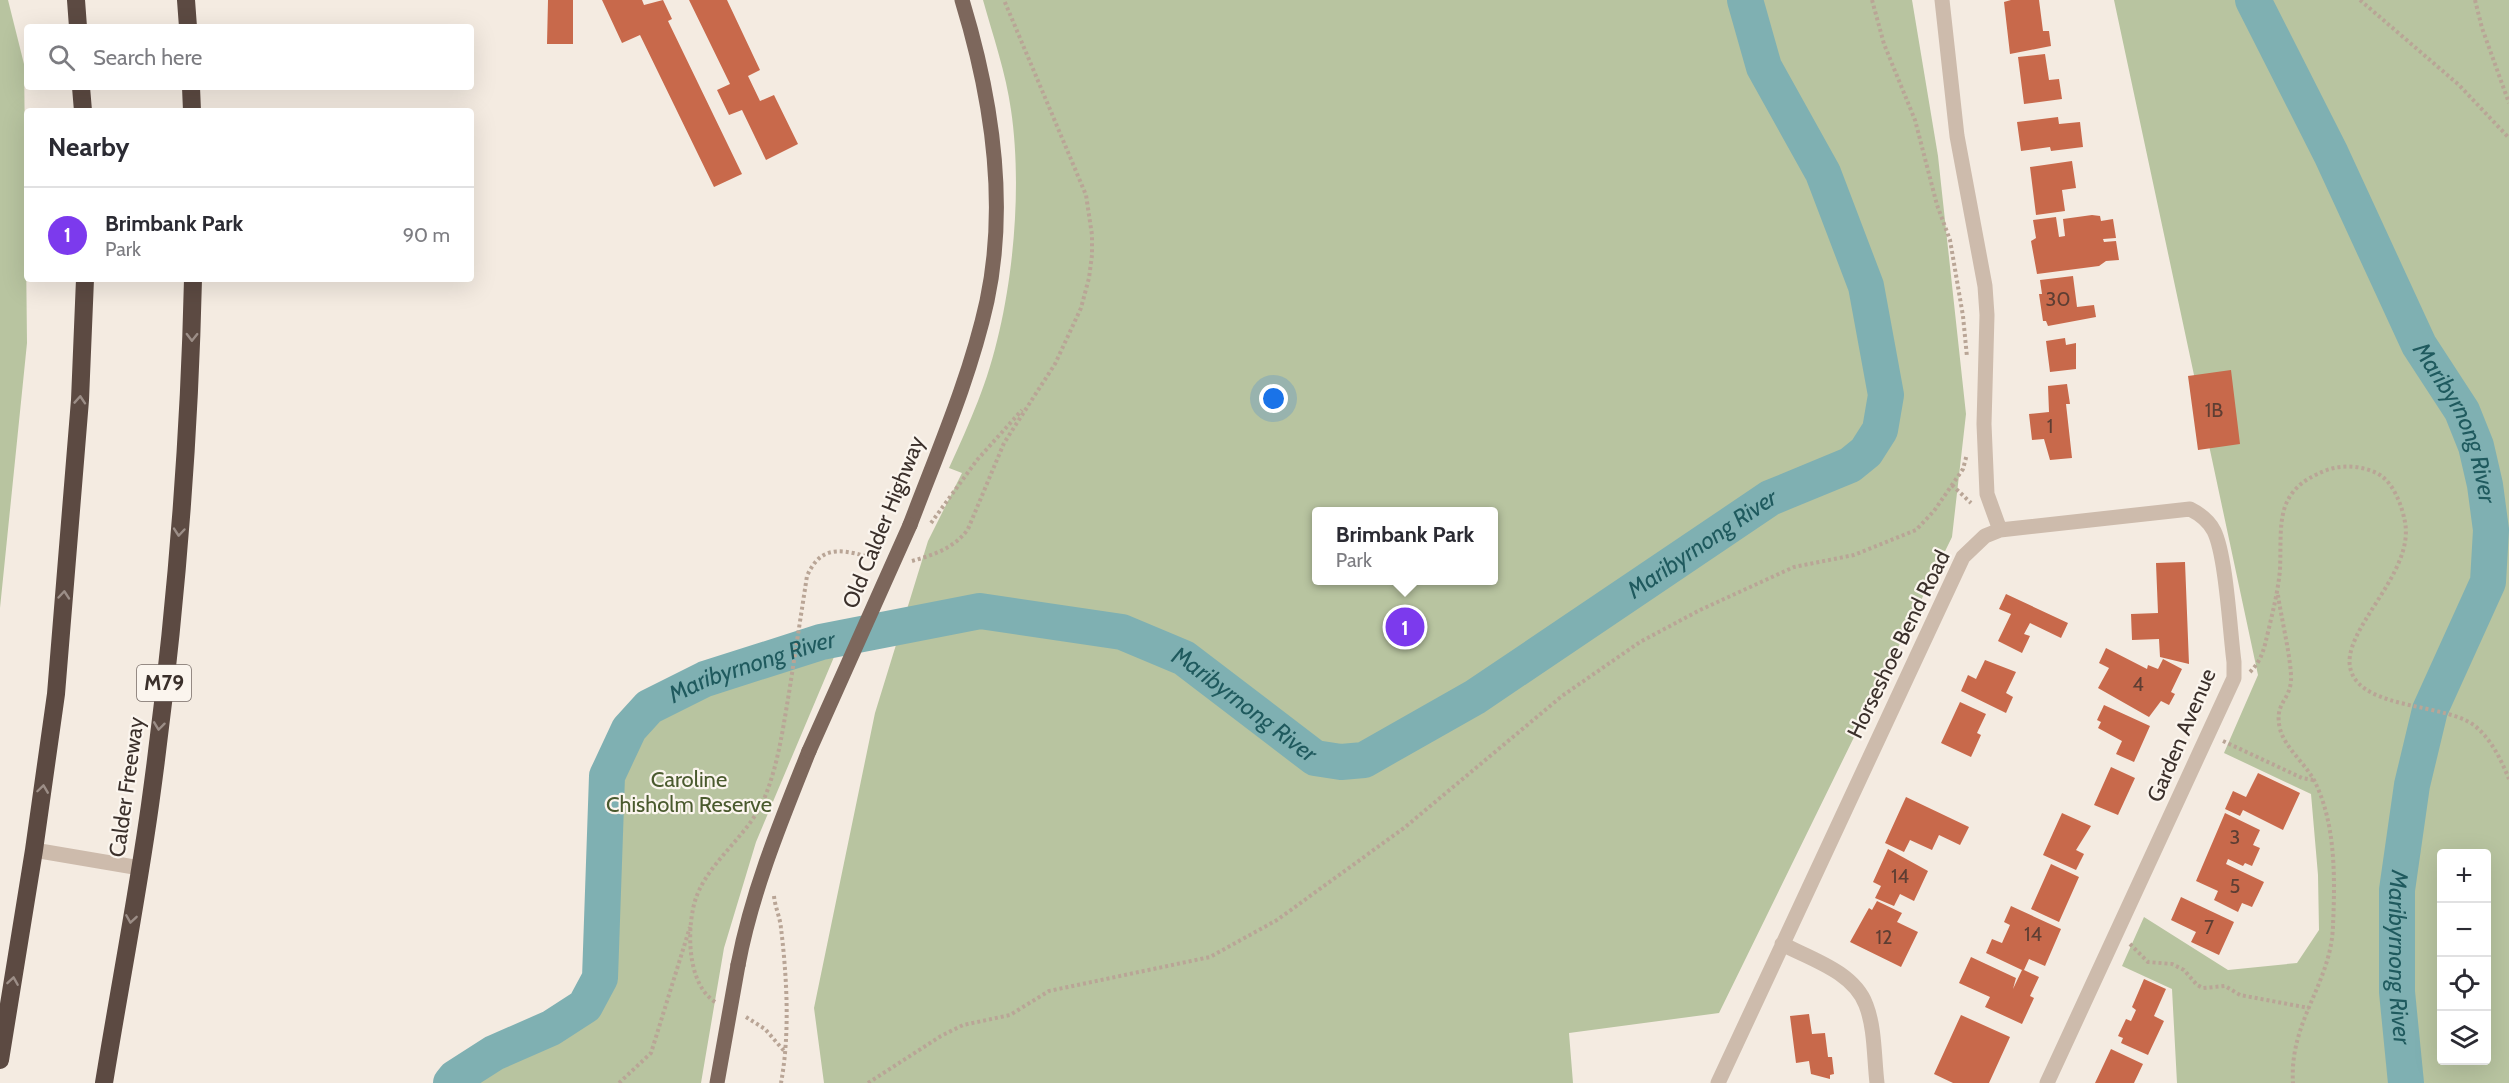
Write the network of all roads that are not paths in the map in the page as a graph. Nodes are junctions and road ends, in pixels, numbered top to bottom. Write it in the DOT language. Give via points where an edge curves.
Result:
graph roads {
  1 [pos="76,0"];
  2 [pos="186,0"];
  3 [pos="192,0"];
  4 [pos="962,0"];
  5 [pos="1942,0"];
  6 [pos="78,24"];
  7 [pos="190,24"];
  8 [pos="190,24"];
  9 [pos="81,90"];
  10 [pos="192,90"];
  11 [pos="82,108"];
  12 [pos="193,108"];
  13 [pos="85,282"];
  14 [pos="193,282"];
  15 [pos="2000,530"];
  16 [pos="34,850"];
  17 [pos="140,868"];
  18 [pos="1782,944"];
  19 [pos="0,1060"];
  20 [pos="104,1083"];
  21 [pos="717,1083"];
  22 [pos="1718,1083"];
  23 [pos="1877,1083"];
  24 [pos="2046,1083"];
  1 -- 6 [label="highway"];
  2 -- 7 [label="highway"];
  3 -- 8 [label="highway"];
  4 -- 21 [label="main road, Old Calder Highway, bridge" via="981,70 996,180 987,300 968,371 909,525 809,752 761,875 744,931"];
  5 -- 15 [label="street" via="1957,136 1985,286 1987,494"];
  9 -- 11 [label="highway"];
  10 -- 12 [label="highway"];
  16 -- 13 [label="highway, one-way" via="56,694 80,400"];
  14 -- 17 [label="highway, Calder Freeway / M79, one-way" via="181,509"];
  15 -- 18 [label="street, Horseshoe Bend Road" via="1973,546 1954,573"];
  15 -- 24 [label="street, Garden Avenue" via="2184,508 2199,513 2214,532 2220,554 2234,662 2234,678"];
  16 -- 17 [label="street"];
  19 -- 16 [label="highway, one-way"];
  17 -- 20 [label="highway, Calder Freeway / M79, one-way"];
  18 -- 22 [label="street, Horseshoe Bend Road"];
  18 -- 23 [label="street" via="1845,978 1862,997 1870,1019"];
}
